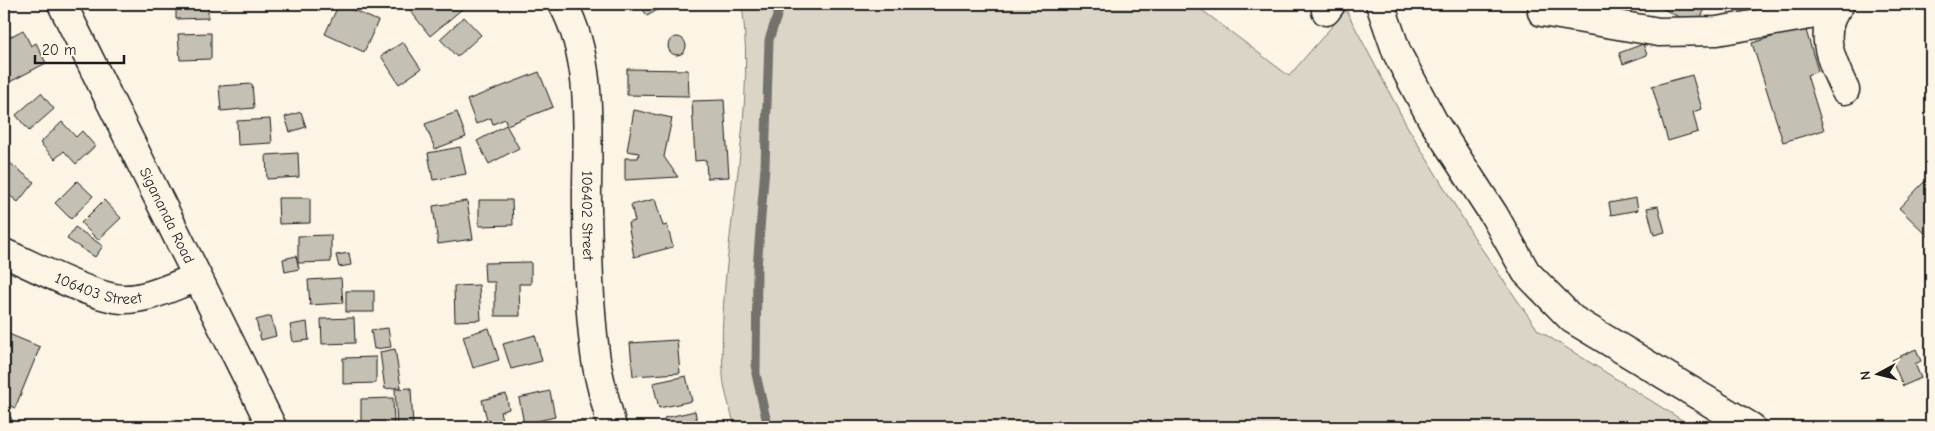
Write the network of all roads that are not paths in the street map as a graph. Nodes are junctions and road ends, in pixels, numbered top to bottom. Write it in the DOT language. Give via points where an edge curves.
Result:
graph roads {
  1 [pos="62,4"];
  2 [pos="563,4"];
  3 [pos="1380,4"];
  4 [pos="1837,8"];
  5 [pos="1542,12"];
  6 [pos="1844,90"];
  7 [pos="4,253"];
  8 [pos="196,278"];
  9 [pos="272,427"];
  10 [pos="612,427"];
  11 [pos="1751,427"];
  1 -- 8 [label="street, Sigananda Road"];
  2 -- 10 [label="street, 106402 Street" via="578,43 586,91 587,210 594,344"];
  3 -- 11 [label="street" via="1397,53 1433,121 1494,215 1526,272 1572,319"];
  4 -- 5 [label="street" via="1717,31 1659,32"];
  4 -- 6 [label="street" via="1826,38"];
  7 -- 8 [label="street, 106403 Street" via="102,295 123,299 152,294"];
  8 -- 9 [label="street, Sigananda Road"];
}
